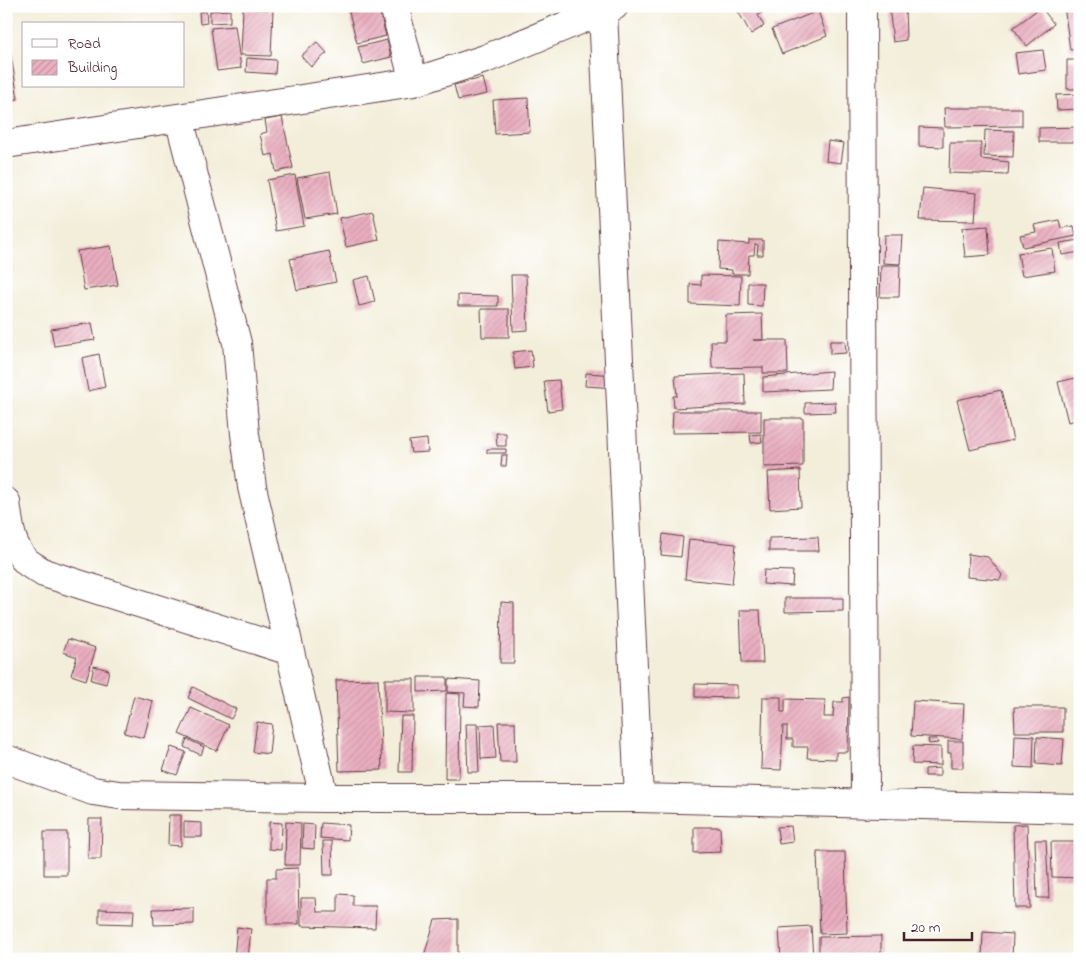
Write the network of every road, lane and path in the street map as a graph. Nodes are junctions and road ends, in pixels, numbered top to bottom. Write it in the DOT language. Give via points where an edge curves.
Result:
graph roads {
  1 [pos="394,6"];
  2 [pos="862,6"];
  3 [pos="609,9"];
  4 [pos="414,82"];
  5 [pos="179,118"];
  6 [pos="6,144"];
  7 [pos="6,502"];
  8 [pos="290,651"];
  9 [pos="6,759"];
  10 [pos="324,798"];
  11 [pos="639,798"];
  12 [pos="865,804"];
  13 [pos="1080,809"];
  1 -- 4 [label="street"];
  2 -- 12 [label="street"];
  3 -- 4 [label="street" via="486,59"];
  3 -- 11 [label="street"];
  4 -- 5 [label="street"];
  5 -- 6 [label="street"];
  5 -- 8 [label="street" via="237,343 252,487"];
  7 -- 8 [label="street" via="12,539 18,551 26,562 44,573"];
  8 -- 10 [label="street"];
  9 -- 10 [label="street" via="93,791 119,796"];
  10 -- 11 [label="street"];
  11 -- 12 [label="street"];
  12 -- 13 [label="street"];
}
